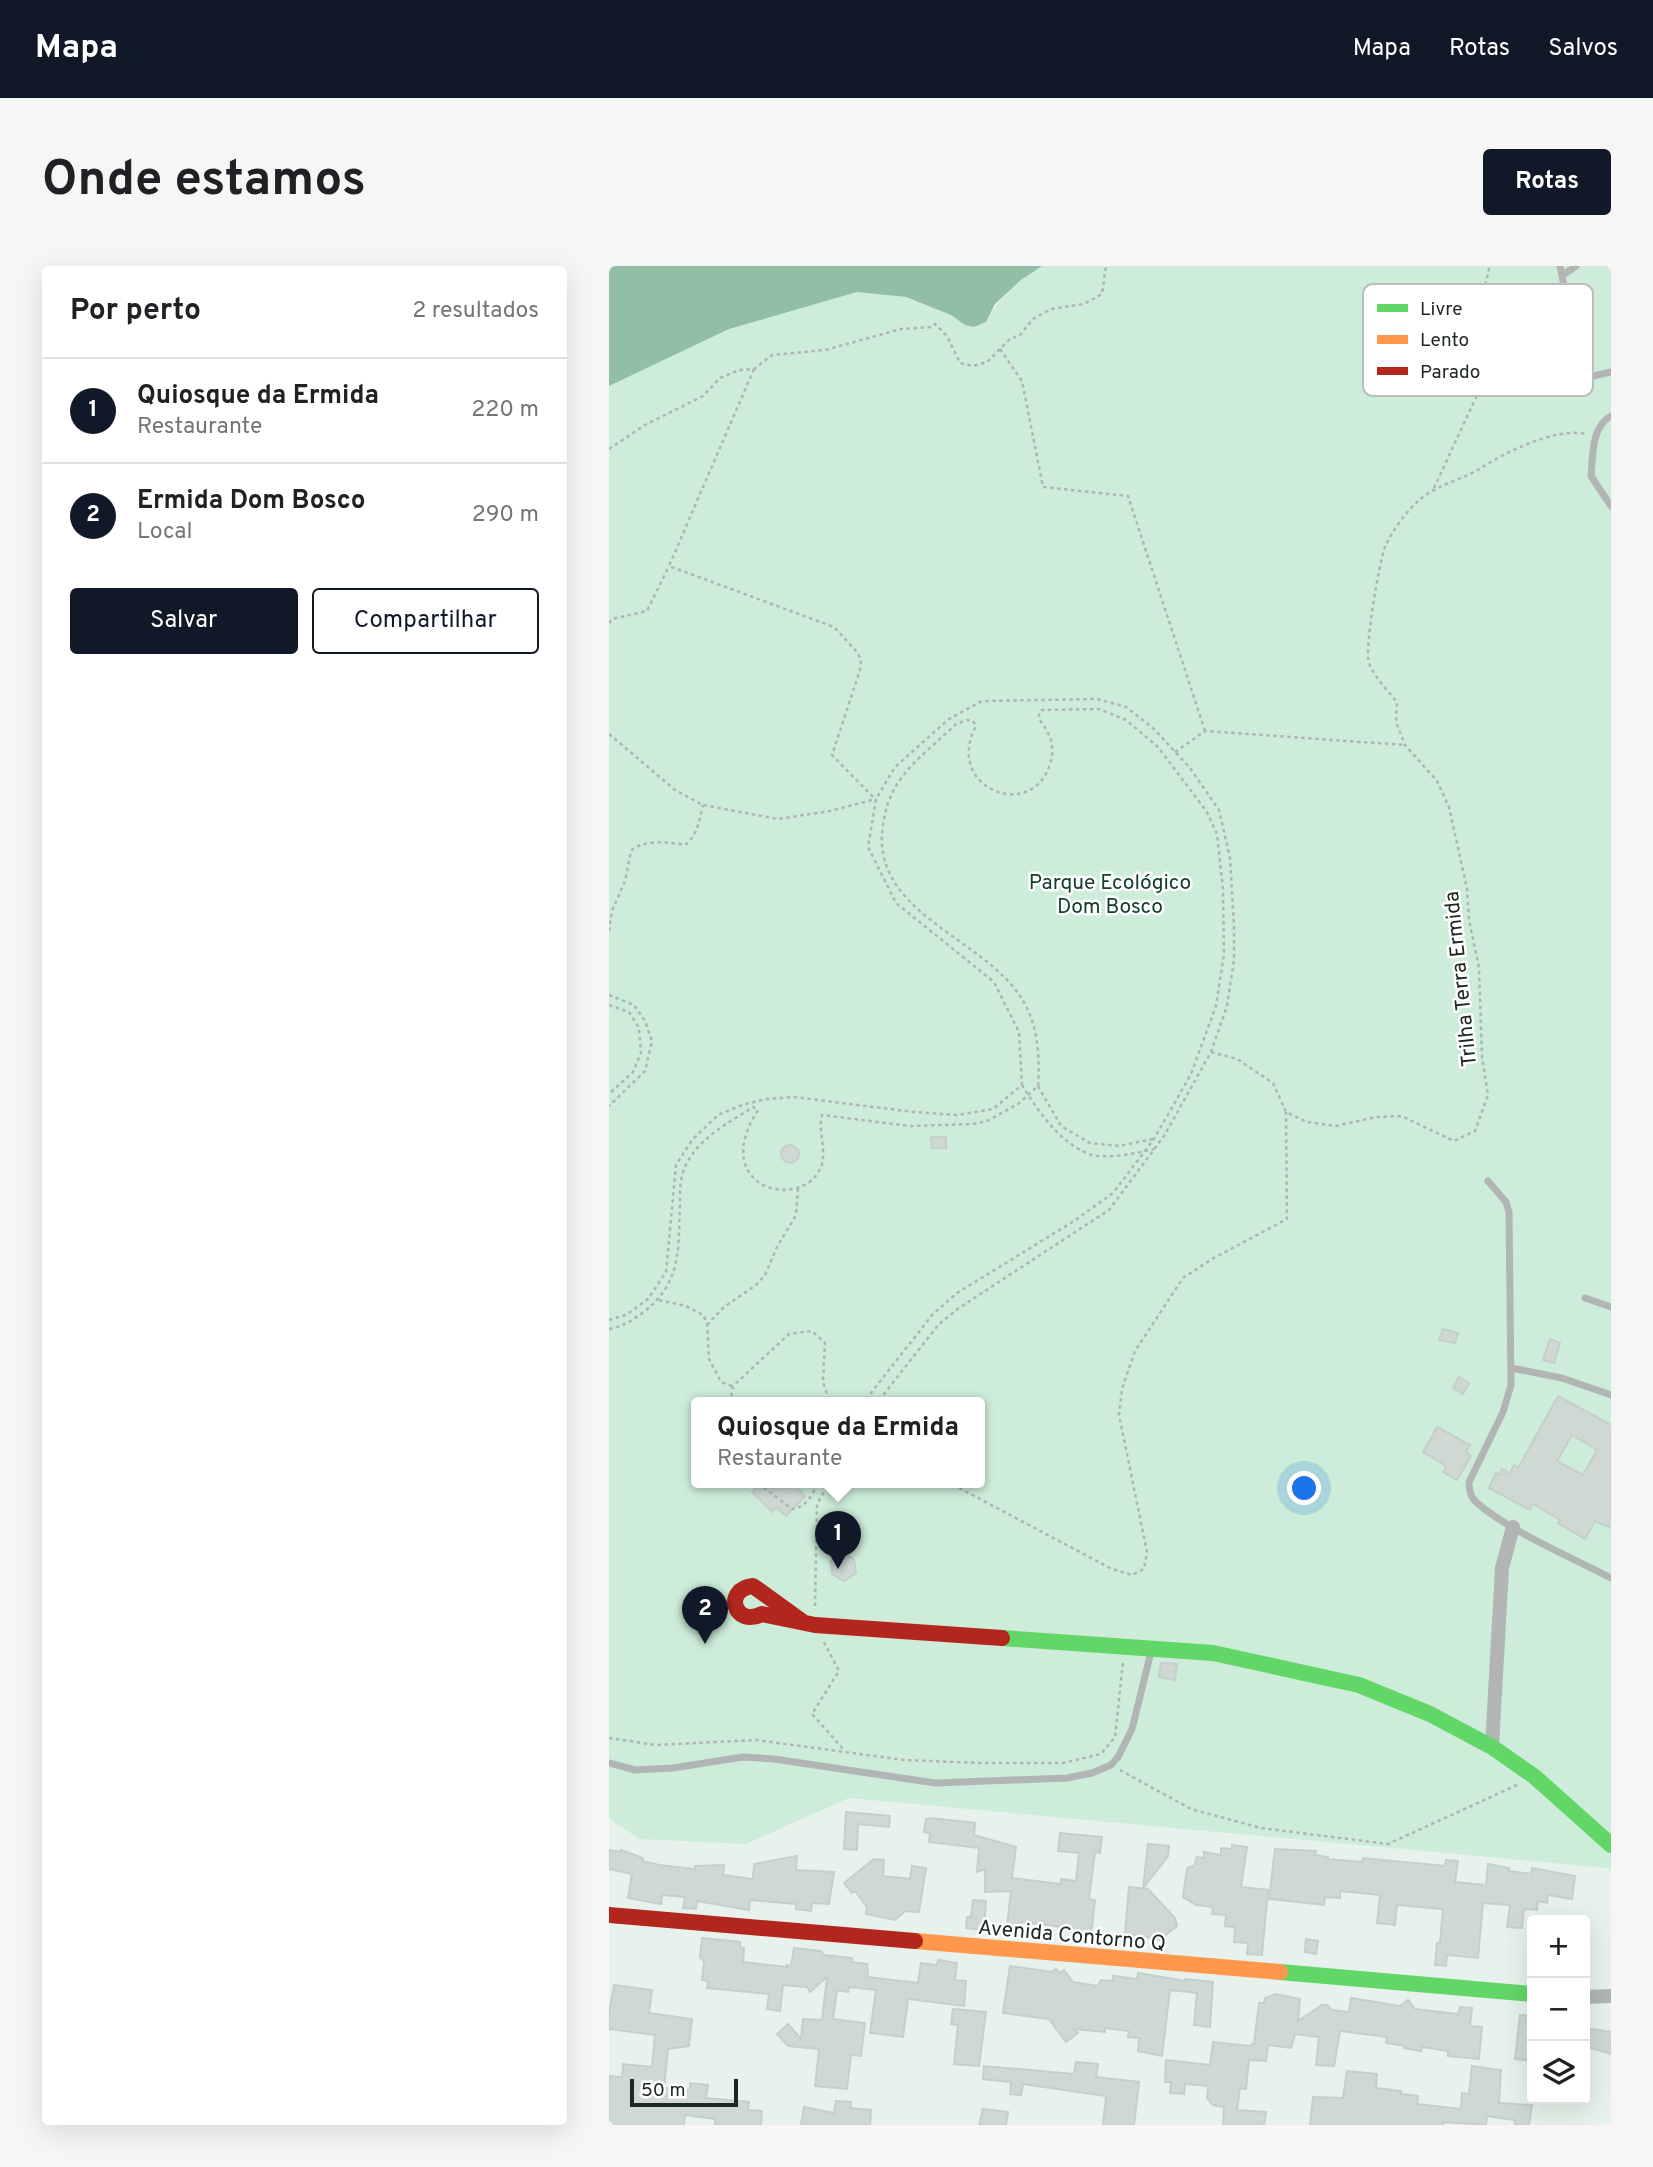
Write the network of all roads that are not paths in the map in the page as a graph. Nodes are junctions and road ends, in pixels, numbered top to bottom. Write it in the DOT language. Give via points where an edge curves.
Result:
graph roads {
  1 [pos="1560,266"];
  2 [pos="1576,266"];
  3 [pos="1563,275"];
  4 [pos="1565,284"];
  5 [pos="1611,372"];
  6 [pos="1593,376"];
  7 [pos="1611,416"];
  8 [pos="1611,506"];
  9 [pos="1488,1181"];
  10 [pos="1585,1298"];
  11 [pos="1611,1307"];
  12 [pos="1511,1368"];
  13 [pos="1611,1395"];
  14 [pos="1513,1527"];
  15 [pos="1611,1578"];
  16 [pos="766,1597"];
  17 [pos="762,1614"];
  18 [pos="809,1623"];
  19 [pos="1152,1650"];
  20 [pos="1492,1747"];
  21 [pos="609,1763"];
  22 [pos="1611,1845"];
  23 [pos="609,1914"];
  24 [pos="1527,1994"];
  25 [pos="1611,1996"];
  26 [pos="1590,1997"];
  1 -- 3 [label="lane"];
  2 -- 3 [label="lane"];
  3 -- 4 [label="lane"];
  5 -- 6 [label="lane"];
  7 -- 8 [label="lane" via="1595,436 1591,476"];
  9 -- 12 [label="lane" via="1509,1212"];
  10 -- 11 [label="lane"];
  12 -- 13 [label="lane" via="1562,1378"];
  12 -- 14 [label="lane" via="1503,1412 1469,1490 1476,1502"];
  14 -- 15 [label="lane"];
  14 -- 20 [label="street" via="1502,1568"];
  16 -- 17 [label="street"];
  16 -- 17 [label="street" via="753,1586 744,1587 734,1603 745,1617"];
  16 -- 18 [label="street"];
  17 -- 18 [label="street"];
  18 -- 19 [label="street"];
  19 -- 20 [label="street" via="1213,1653 1359,1685 1430,1714"];
  19 -- 21 [label="lane" via="1132,1729 1111,1765 1092,1773 935,1783 774,1759 635,1770"];
  20 -- 22 [label="street" via="1535,1777"];
  23 -- 24 [label="street, Avenida Contorno Q"];
  25 -- 26 [label="street"];
}
